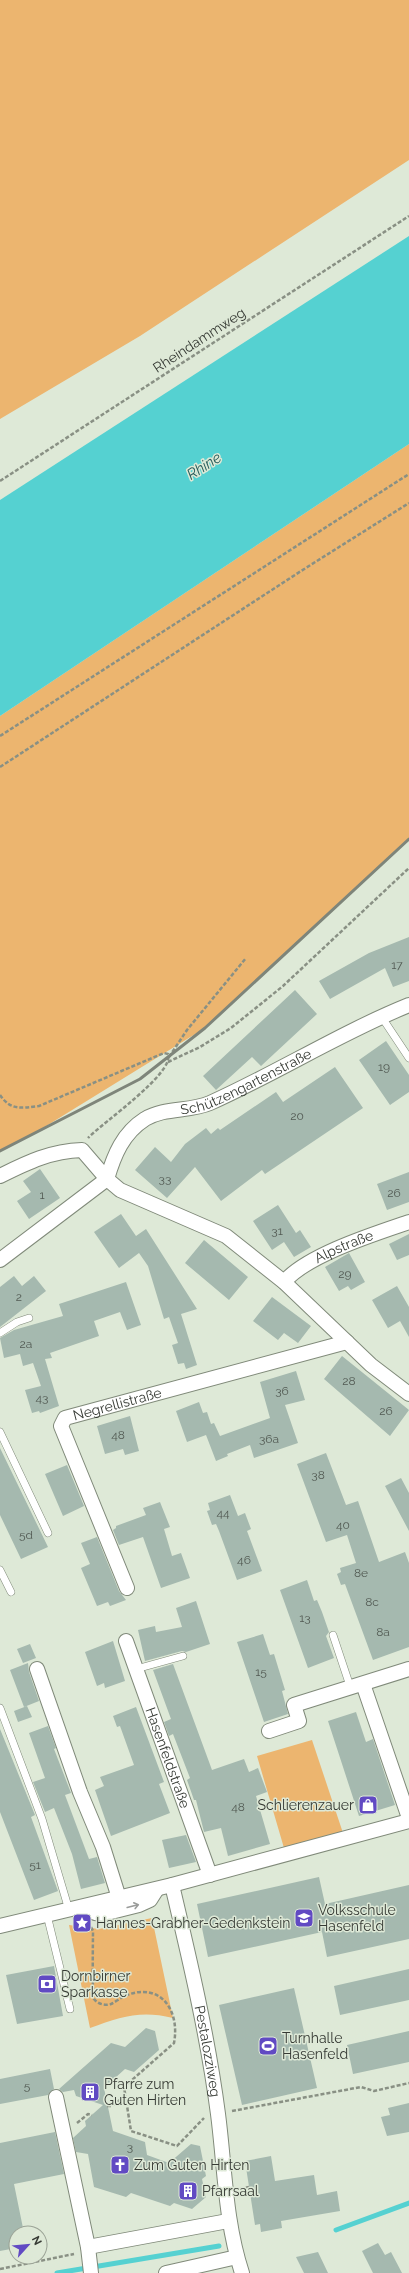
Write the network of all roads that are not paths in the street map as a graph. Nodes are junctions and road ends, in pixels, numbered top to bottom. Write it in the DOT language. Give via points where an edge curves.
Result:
graph roads {
  1 [pos="409,1005"];
  2 [pos="381,1016"];
  3 [pos="409,1058"];
  4 [pos="0,1176"];
  5 [pos="107,1179"];
  6 [pos="409,1222"];
  7 [pos="0,1260"];
  8 [pos="284,1282"];
  9 [pos="29,1318"];
  10 [pos="0,1333"];
  11 [pos="347,1342"];
  12 [pos="409,1394"];
  13 [pos="0,1432"];
  14 [pos="48,1534"];
  15 [pos="0,1570"];
  16 [pos="127,1588"];
  17 [pos="11,1592"];
  18 [pos="332,1635"];
  19 [pos="126,1641"];
  20 [pos="183,1656"];
  21 [pos="37,1669"];
  22 [pos="136,1669"];
  23 [pos="409,1669"];
  24 [pos="357,1685"];
  25 [pos="0,1708"];
  26 [pos="270,1731"];
  27 [pos="409,1818"];
  28 [pos="409,1821"];
  29 [pos="210,1875"];
  30 [pos="172,1885"];
  31 [pos="157,1889"];
  32 [pos="119,1898"];
  33 [pos="77,1909"];
  34 [pos="47,1915"];
  35 [pos="0,1926"];
  36 [pos="70,2009"];
  37 [pos="56,2097"];
  38 [pos="228,2221"];
  39 [pos="88,2247"];
  40 [pos="237,2257"];
  41 [pos="91,2273"];
  42 [pos="166,2273"];
  43 [pos="242,2273"];
  1 -- 2 [label="street, Schützengartenstraße"];
  2 -- 3 [label="lane"];
  2 -- 5 [label="street, Schützengartenstraße" via="207,1104 159,1112 144,1120 120,1144"];
  4 -- 5 [label="street" via="39,1157 62,1151 82,1150"];
  5 -- 7 [label="street"];
  5 -- 8 [label="street" via="120,1190 226,1236"];
  6 -- 8 [label="street, Alpstraße" via="347,1244 293,1272"];
  8 -- 11 [label="street"];
  9 -- 10 [label="lane"];
  11 -- 12 [label="street" via="371,1365"];
  11 -- 16 [label="street, Negrellistraße" via="65,1418 61,1426"];
  13 -- 14 [label="lane"];
  15 -- 17 [label="lane"];
  18 -- 24 [label="lane"];
  19 -- 22 [label="street, Hasenfeldstraße"];
  20 -- 22 [label="lane"];
  21 -- 32 [label="street" via="80,1792 103,1847"];
  22 -- 29 [label="street, Hasenfeldstraße"];
  23 -- 24 [label="street"];
  24 -- 26 [label="street" via="294,1705 300,1721"];
  24 -- 27 [label="street"];
  25 -- 33 [label="lane"];
  28 -- 29 [label="street"];
  29 -- 30 [label="street"];
  30 -- 31 [label="street"];
  30 -- 38 [label="street, Pestalozziweg" via="192,1970 218,2114"];
  31 -- 32 [label="street"];
  33 -- 31 [label="street, one-way" via="102,1914 139,1905 150,1900"];
  32 -- 33 [label="street"];
  33 -- 34 [label="street"];
  34 -- 35 [label="street"];
  34 -- 36 [label="lane"];
  37 -- 39 [label="street"];
  38 -- 39 [label="street"];
  38 -- 40 [label="street, Pestalozziweg"];
  39 -- 41 [label="street"];
  40 -- 42 [label="street"];
  40 -- 43 [label="street, Pestalozziweg"];
}
